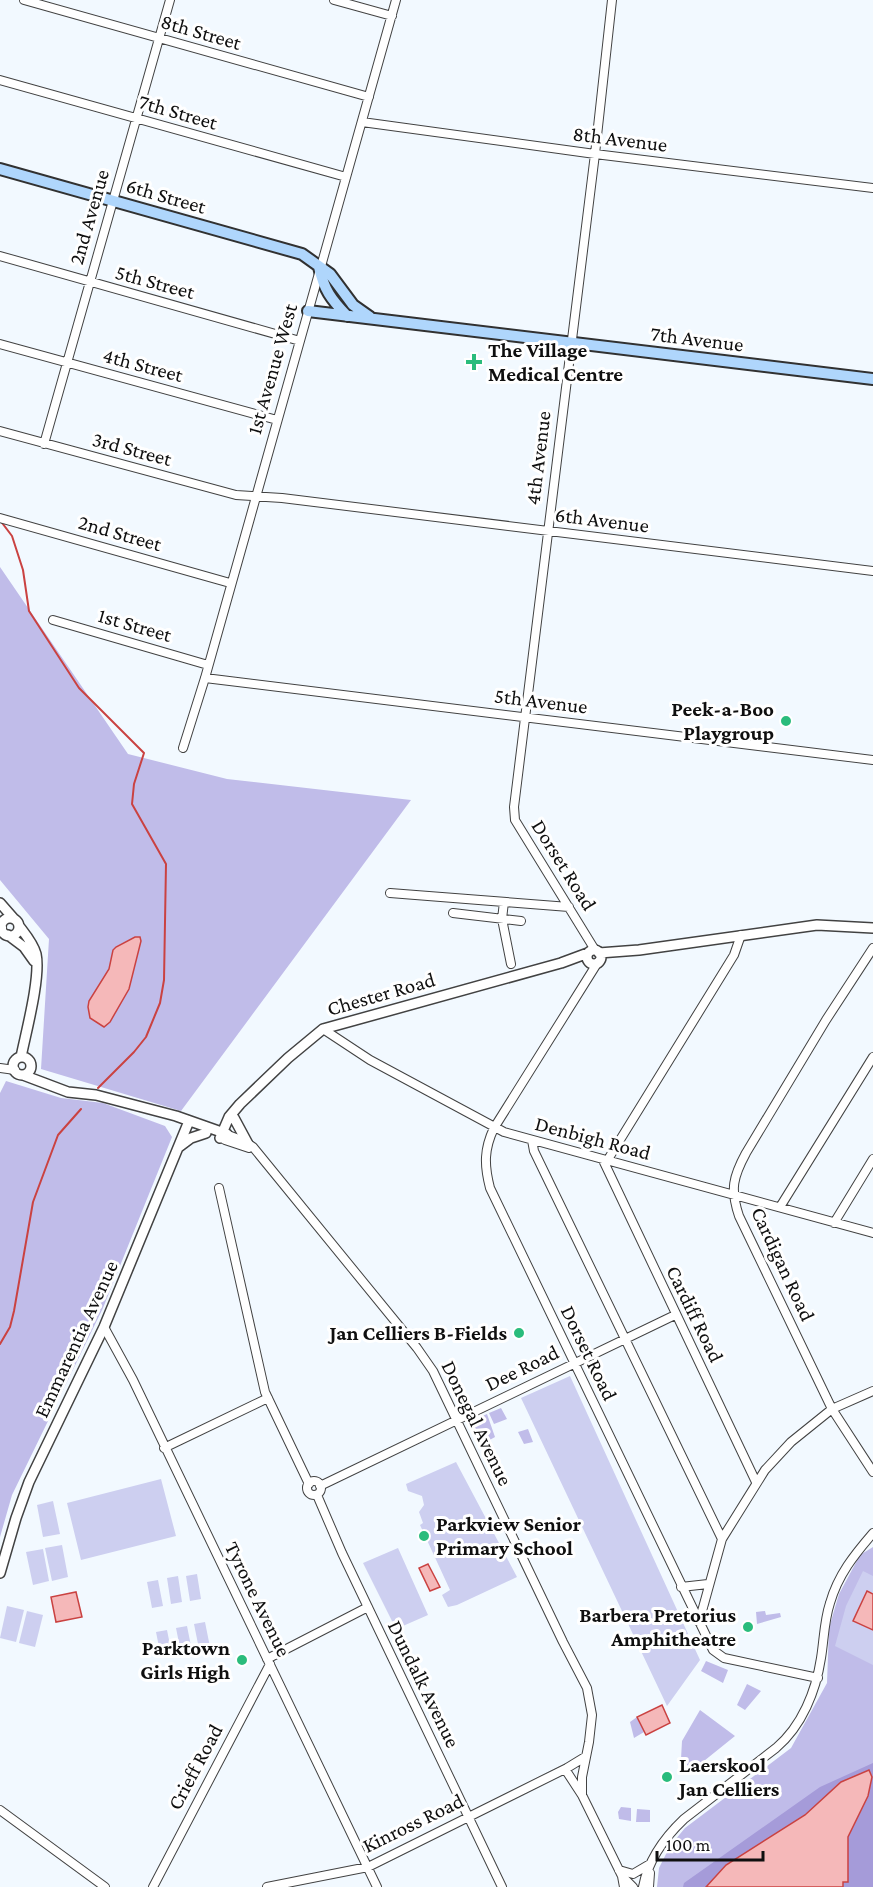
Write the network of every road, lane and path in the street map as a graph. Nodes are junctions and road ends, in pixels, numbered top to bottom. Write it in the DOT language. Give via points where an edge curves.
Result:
graph roads {
  1 [pos="24,0"];
  2 [pos="170,0"];
  3 [pos="334,0"];
  4 [pos="396,0"];
  5 [pos="612,0"];
  6 [pos="392,16"];
  7 [pos="159,39"];
  8 [pos="0,80"];
  9 [pos="369,97"];
  10 [pos="136,119"];
  11 [pos="362,122"];
  12 [pos="595,154"];
  13 [pos="0,169"];
  14 [pos="346,177"];
  15 [pos="873,188"];
  16 [pos="112,201"];
  17 [pos="0,256"];
  18 [pos="319,267"];
  19 [pos="90,282"];
  20 [pos="308,312"];
  21 [pos="347,316"];
  22 [pos="374,319"];
  23 [pos="300,341"];
  24 [pos="571,343"];
  25 [pos="0,344"];
  26 [pos="67,363"];
  27 [pos="873,380"];
  28 [pos="277,420"];
  29 [pos="0,431"];
  30 [pos="44,444"];
  31 [pos="256,497"];
  32 [pos="0,518"];
  33 [pos="547,531"];
  34 [pos="873,571"];
  35 [pos="230,583"];
  36 [pos="52,620"];
  37 [pos="208,665"];
  38 [pos="204,678"];
  39 [pos="524,717"];
  40 [pos="183,748"];
  41 [pos="873,760"];
  42 [pos="513,813"];
  43 [pos="390,893"];
  44 [pos="504,902"];
  45 [pos="1,904"];
  46 [pos="569,907"];
  47 [pos="453,913"];
  48 [pos="502,919"];
  49 [pos="521,921"];
  50 [pos="16,922"];
  51 [pos="3,928"];
  52 [pos="873,928"];
  53 [pos="741,935"];
  54 [pos="873,948"];
  55 [pos="593,956"];
  56 [pos="511,964"];
  57 [pos="36,966"];
  58 [pos="323,1029"];
  59 [pos="21,1057"];
  60 [pos="873,1057"];
  61 [pos="31,1065"];
  62 [pos="0,1068"];
  63 [pos="19,1072"];
  64 [pos="40,1081"];
  65 [pos="231,1120"];
  66 [pos="188,1123"];
  67 [pos="200,1125"];
  68 [pos="494,1128"];
  69 [pos="206,1133"];
  70 [pos="224,1136"];
  71 [pos="532,1140"];
  72 [pos="252,1147"];
  73 [pos="177,1149"];
  74 [pos="873,1159"];
  75 [pos="605,1161"];
  76 [pos="219,1188"];
  77 [pos="733,1193"];
  78 [pos="780,1207"];
  79 [pos="834,1222"];
  80 [pos="873,1233"];
  81 [pos="675,1315"];
  82 [pos="105,1327"];
  83 [pos="624,1339"];
  84 [pos="574,1363"];
  85 [pos="873,1391"];
  86 [pos="268,1398"];
  87 [pos="832,1409"];
  88 [pos="456,1419"];
  89 [pos="164,1448"];
  90 [pos="873,1472"];
  91 [pos="756,1482"];
  92 [pos="309,1484"];
  93 [pos="320,1485"];
  94 [pos="317,1494"];
  95 [pos="873,1533"];
  96 [pos="722,1539"];
  97 [pos="0,1574"];
  98 [pos="708,1584"];
  99 [pos="681,1587"];
  100 [pos="368,1607"];
  101 [pos="699,1622"];
  102 [pos="268,1661"];
  103 [pos="818,1678"];
  104 [pos="587,1757"];
  105 [pos="566,1768"];
  106 [pos="584,1797"];
  107 [pos="0,1810"];
  108 [pos="468,1816"];
  109 [pos="652,1864"];
  110 [pos="368,1867"];
  111 [pos="620,1873"];
  112 [pos="105,1887"];
  113 [pos="153,1887"];
  114 [pos="267,1887"];
  115 [pos="377,1887"];
  116 [pos="502,1887"];
  117 [pos="624,1887"];
  118 [pos="633,1887"];
  119 [pos="643,1887"];
  120 [pos="649,1887"];
  1 -- 7 [label="street, 8th Street"];
  2 -- 7 [label="street, 2nd Avenue"];
  3 -- 6 [label="street"];
  4 -- 6 [label="street, 1st Avenue West"];
  5 -- 12 [label="street, 4th Avenue"];
  6 -- 9 [label="street, 1st Avenue West"];
  7 -- 9 [label="street, 8th Street"];
  7 -- 10 [label="street, 2nd Avenue"];
  8 -- 10 [label="street, 7th Street"];
  9 -- 11 [label="street, 1st Avenue West"];
  10 -- 14 [label="street, 7th Street"];
  10 -- 16 [label="street, 2nd Avenue"];
  11 -- 12 [label="street, 8th Avenue"];
  11 -- 14 [label="street, 1st Avenue West"];
  12 -- 15 [label="street, 8th Avenue"];
  12 -- 24 [label="street, 4th Avenue"];
  13 -- 16 [label="main road, 6th Street"];
  14 -- 18 [label="street, 1st Avenue West"];
  16 -- 18 [label="main road, 6th Street" via="302,254"];
  16 -- 19 [label="street, 2nd Avenue"];
  17 -- 19 [label="street, 5th Street"];
  18 -- 20 [label="street, 1st Avenue West"];
  18 -- 21 [label="main road" via="330,297"];
  18 -- 22 [label="main road" via="330,274 358,309"];
  19 -- 23 [label="street, 5th Street"];
  19 -- 26 [label="street, 2nd Avenue"];
  20 -- 21 [label="main road, 7th Avenue"];
  20 -- 23 [label="street, 1st Avenue West"];
  21 -- 22 [label="main road, 7th Avenue"];
  22 -- 24 [label="main road, 7th Avenue"];
  23 -- 28 [label="street, 1st Avenue West"];
  24 -- 27 [label="main road, 7th Avenue"];
  24 -- 33 [label="street, 4th Avenue"];
  25 -- 26 [label="street, 4th Street"];
  26 -- 28 [label="street, 4th Street"];
  26 -- 30 [label="street, 2nd Avenue"];
  28 -- 31 [label="street, 1st Avenue West"];
  29 -- 30 [label="street, 3rd Street"];
  30 -- 31 [label="street, 3rd Street"];
  31 -- 33 [label="street, 6th Avenue"];
  31 -- 35 [label="street, 1st Avenue West"];
  32 -- 35 [label="street, 2nd Street"];
  33 -- 34 [label="street, 6th Avenue"];
  33 -- 39 [label="street, 4th Avenue"];
  35 -- 37 [label="street, 1st Avenue West"];
  36 -- 37 [label="street, 1st Street"];
  37 -- 38 [label="street, 1st Avenue West"];
  38 -- 39 [label="street, 5th Avenue"];
  38 -- 40 [label="street, 1st Avenue West"];
  39 -- 41 [label="street, 5th Avenue"];
  39 -- 42 [label="street, 4th Avenue"];
  42 -- 46 [label="street, Dorset Road"];
  43 -- 44 [label="street"];
  44 -- 46 [label="street"];
  44 -- 48 [label="street"];
  45 -- 50 [label="street"];
  45 -- 51 [label="street"];
  46 -- 55 [label="street, Dorset Road"];
  47 -- 48 [label="street"];
  48 -- 49 [label="street"];
  48 -- 56 [label="street"];
  50 -- 51 [label="street" via="9,918"];
  50 -- 51 [label="street" via="16,933"];
  50 -- 57 [label="street" via="35,950"];
  51 -- 57 [label="street" via="28,952"];
  52 -- 53 [label="street, Chester Road" via="817,925"];
  53 -- 55 [label="street, Chester Road"];
  53 -- 75 [label="street" via="734,955"];
  54 -- 77 [label="street, Cardigan Road" via="746,1153 735,1175"];
  55 -- 58 [label="street, Chester Road"];
  55 -- 68 [label="street, Dorset Road" via="589,977"];
  57 -- 59 [label="street"];
  58 -- 65 [label="street, Chester Road" via="237,1107"];
  58 -- 68 [label="street, Denbigh Road" via="370,1060"];
  59 -- 61 [label="street"];
  59 -- 63 [label="street" via="14,1062"];
  60 -- 78 [label="street"];
  61 -- 63 [label="street" via="28,1072"];
  61 -- 64 [label="street"];
  62 -- 63 [label="street"];
  63 -- 64 [label="street"];
  64 -- 66 [label="street"];
  65 -- 67 [label="street"];
  65 -- 70 [label="street, Chester Road"];
  65 -- 72 [label="street"];
  66 -- 67 [label="street"];
  66 -- 69 [label="street"];
  66 -- 73 [label="street, Emmarentia Avenue"];
  67 -- 70 [label="street"];
  68 -- 71 [label="street, Denbigh Road"];
  68 -- 84 [label="street, Dorset Road" via="485,1156 490,1188"];
  69 -- 70 [label="street"];
  69 -- 73 [label="street"];
  70 -- 72 [label="street"];
  71 -- 75 [label="street, Denbigh Road"];
  71 -- 83 [label="street"];
  72 -- 88 [label="street, Donegal Avenue" via="427,1361"];
  73 -- 82 [label="street, Emmarentia Avenue"];
  74 -- 79 [label="street"];
  75 -- 77 [label="street, Denbigh Road"];
  75 -- 81 [label="street, Cardiff Road"];
  76 -- 86 [label="street"];
  77 -- 78 [label="street, Denbigh Road"];
  77 -- 87 [label="street, Cardigan Road" via="739,1216"];
  78 -- 79 [label="street, Denbigh Road"];
  79 -- 80 [label="street, Denbigh Road"];
  81 -- 83 [label="street, Dee Road"];
  81 -- 91 [label="street, Cardiff Road"];
  82 -- 89 [label="street, Tyrone Avenue"];
  82 -- 97 [label="street, Emmarentia Avenue" via="29,1482"];
  83 -- 84 [label="street, Dee Road"];
  83 -- 96 [label="street"];
  84 -- 88 [label="street, Dee Road"];
  84 -- 99 [label="street, Dorset Road"];
  85 -- 87 [label="street"];
  86 -- 89 [label="street"];
  86 -- 92 [label="street"];
  87 -- 90 [label="street, Cardigan Road"];
  87 -- 91 [label="street" via="791,1442"];
  88 -- 93 [label="street, Dee Road"];
  88 -- 104 [label="street, Donegal Avenue" via="587,1688 592,1710"];
  89 -- 102 [label="street, Tyrone Avenue"];
  91 -- 96 [label="street"];
  92 -- 93 [label="street"];
  92 -- 94 [label="street" via="309,1493"];
  93 -- 94 [label="street"];
  94 -- 100 [label="street, Dundalk Avenue"];
  95 -- 103 [label="street" via="854,1555 834,1590 824,1627"];
  96 -- 98 [label="street"];
  98 -- 99 [label="street"];
  98 -- 101 [label="street"];
  99 -- 101 [label="street, Dorset Road"];
  100 -- 102 [label="street"];
  100 -- 108 [label="street, Dundalk Avenue"];
  101 -- 103 [label="street, Dorset Road" via="710,1646 720,1656"];
  102 -- 110 [label="street, Tyrone Avenue"];
  102 -- 113 [label="street, Crieff Road"];
  103 -- 109 [label="street" via="787,1738 684,1819 664,1840"];
  104 -- 105 [label="street, Kinross Road"];
  104 -- 106 [label="street, Donegal Avenue"];
  105 -- 106 [label="street, Donegal Avenue"];
  105 -- 108 [label="street, Kinross Road"];
  106 -- 111 [label="street, Donegal Avenue"];
  107 -- 112 [label="street"];
  108 -- 110 [label="street, Kinross Road"];
  108 -- 116 [label="street, Dundalk Avenue"];
  109 -- 111 [label="street" via="633,1874"];
  109 -- 119 [label="street"];
  109 -- 120 [label="street"];
  110 -- 114 [label="street, Kinross Road"];
  110 -- 115 [label="street, Tyrone Avenue"];
  111 -- 117 [label="street, Donegal Avenue"];
  111 -- 118 [label="street"];
}
